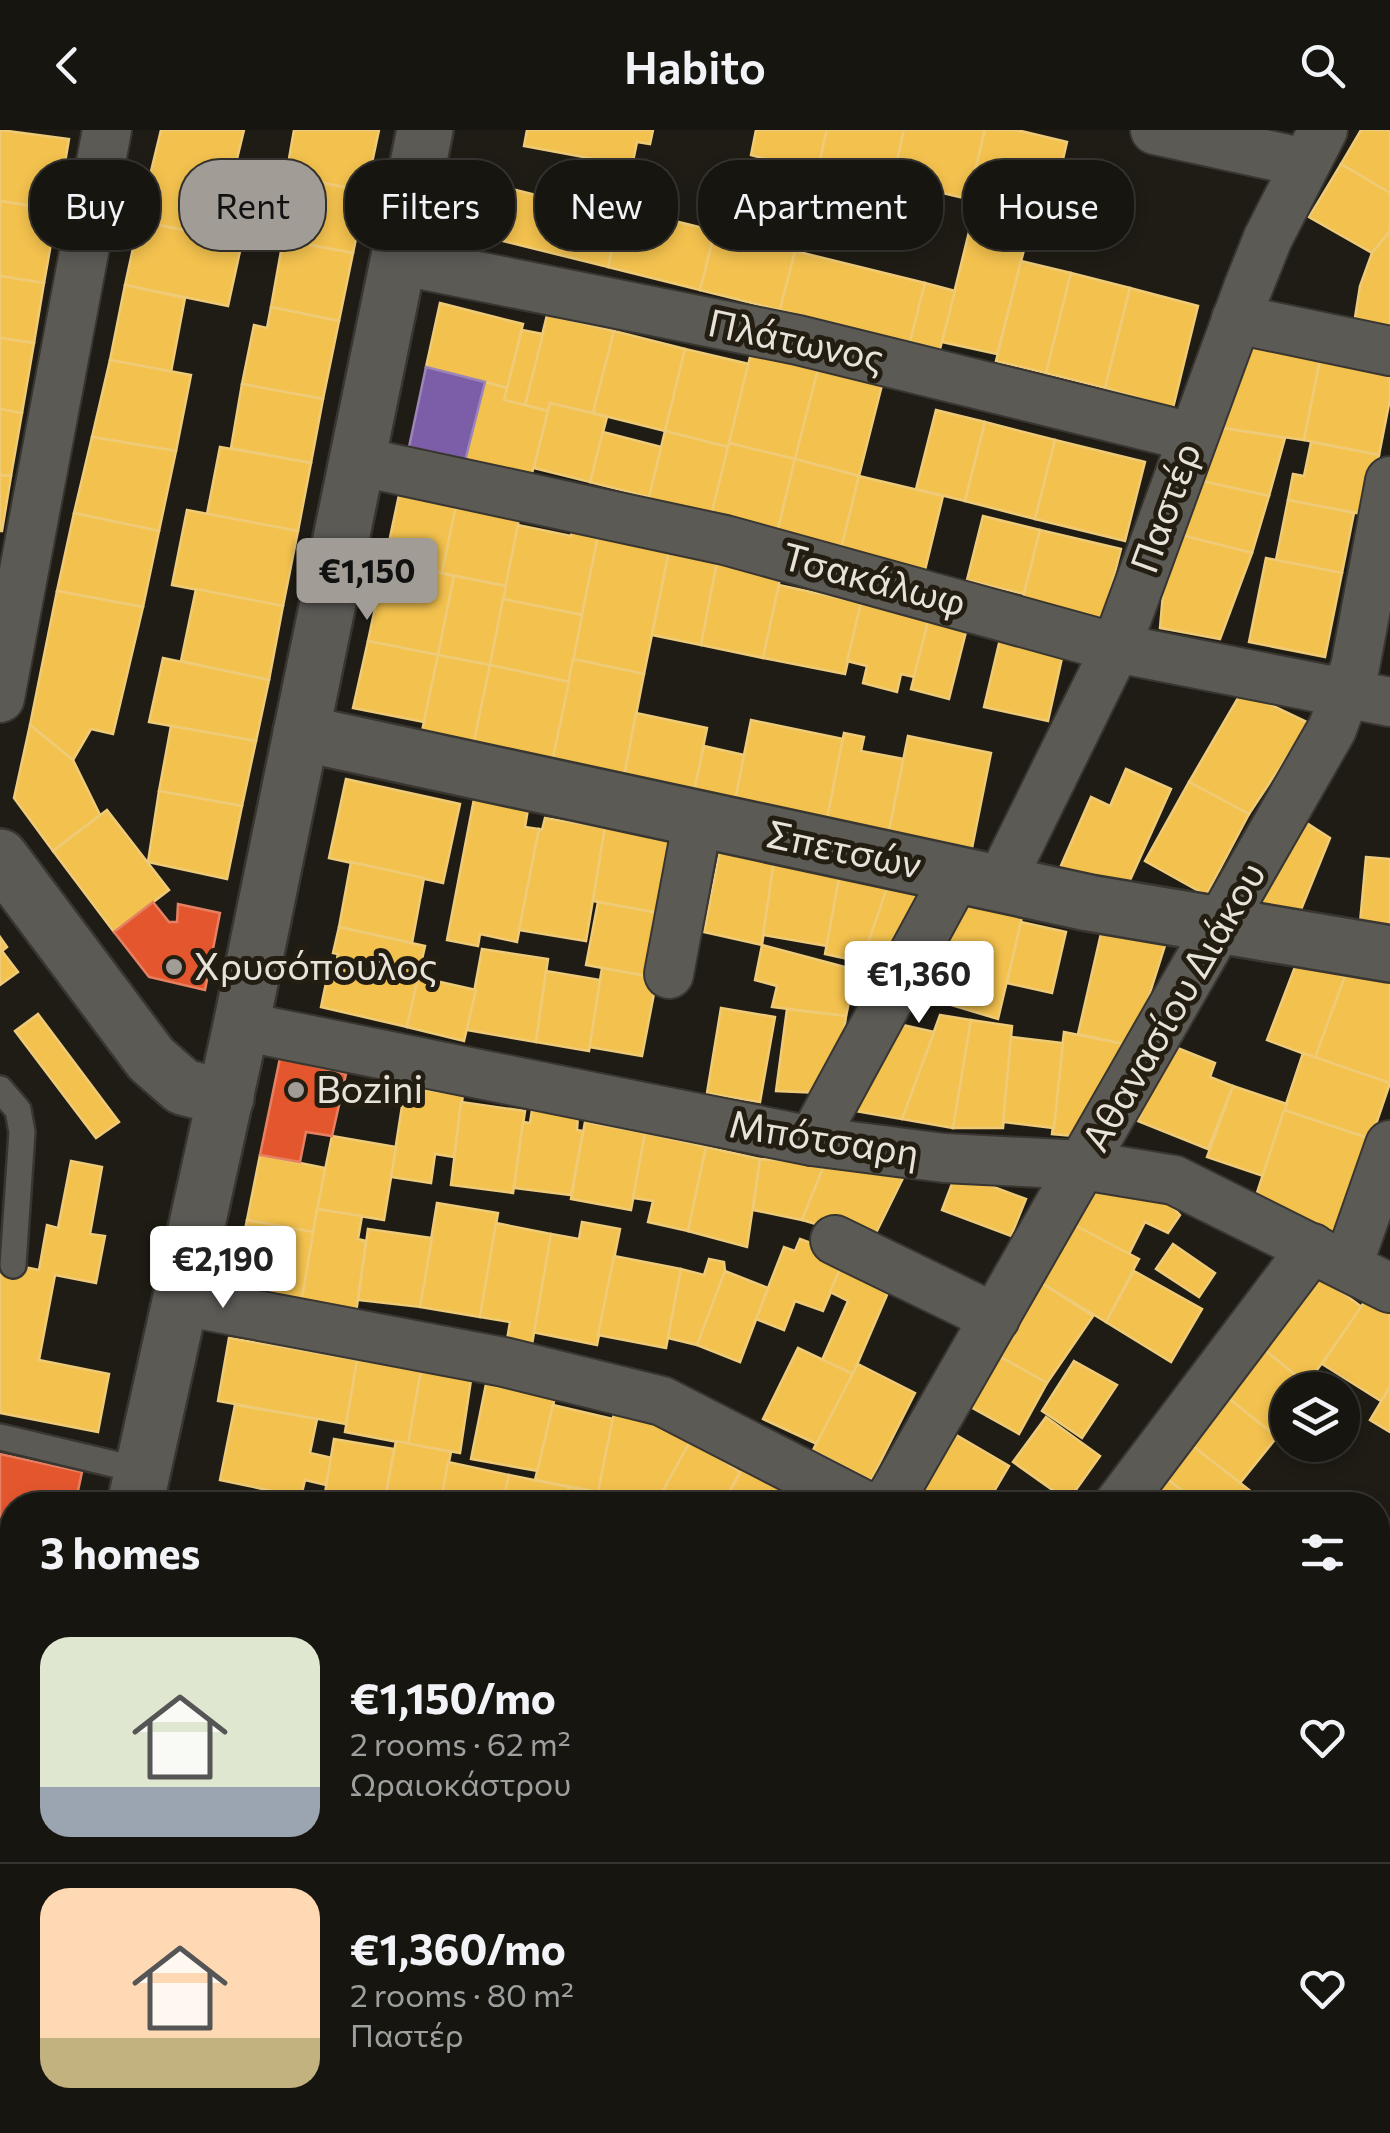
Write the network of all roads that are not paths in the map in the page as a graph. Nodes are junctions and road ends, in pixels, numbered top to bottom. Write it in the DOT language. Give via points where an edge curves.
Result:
graph roads {
  1 [pos="107,130"];
  2 [pos="426,130"];
  3 [pos="1155,130"];
  4 [pos="1314,146"];
  5 [pos="397,260"];
  6 [pos="1236,318"];
  7 [pos="1390,351"];
  8 [pos="1191,436"];
  9 [pos="357,461"];
  10 [pos="1390,481"];
  11 [pos="1116,648"];
  12 [pos="0,698"];
  13 [pos="1368,698"];
  14 [pos="301,733"];
  15 [pos="698,819"];
  16 [pos="0,858"];
  17 [pos="979,879"];
  18 [pos="1221,926"];
  19 [pos="1390,954"];
  20 [pos="669,974"];
  21 [pos="241,1026"];
  22 [pos="0,1090"];
  23 [pos="226,1098"];
  24 [pos="812,1141"];
  25 [pos="1390,1145"];
  26 [pos="1083,1164"];
  27 [pos="836,1240"];
  28 [pos="1330,1256"];
  29 [pos="12,1264"];
  30 [pos="1390,1288"];
  31 [pos="182,1302"];
  32 [pos="995,1318"];
  33 [pos="0,1437"];
  34 [pos="139,1488"];
  35 [pos="839,1492"];
  36 [pos="895,1492"];
  37 [pos="1129,1492"];
  1 -- 12 [label="street"];
  2 -- 5 [label="main road"];
  3 -- 4 [label="street"];
  4 -- 6 [label="street, Παστέρ"];
  5 -- 8 [label="street, Πλάτωνος" via="798,340"];
  5 -- 9 [label="main road"];
  6 -- 7 [label="street"];
  6 -- 8 [label="street, Παστέρ"];
  8 -- 11 [label="street, Παστέρ"];
  9 -- 11 [label="street, Τσακάλωφ" via="725,540"];
  9 -- 14 [label="main road"];
  10 -- 13 [label="street, Αθανασίου Διάκου"];
  11 -- 13 [label="street, Τσακάλωφ"];
  11 -- 17 [label="street, Παστέρ"];
  13 -- 18 [label="street, Αθανασίου Διάκου" via="1332,729"];
  14 -- 15 [label="main road, Σπετσών"];
  14 -- 21 [label="main road"];
  15 -- 17 [label="main road, Σπετσών"];
  15 -- 20 [label="street"];
  16 -- 23 [label="main road" via="160,1068 182,1087"];
  17 -- 18 [label="main road, Σπετσών"];
  17 -- 24 [label="street, Παστέρ"];
  18 -- 19 [label="main road, Σπετσών"];
  18 -- 26 [label="street, Αθανασίου Διάκου"];
  21 -- 23 [label="main road"];
  21 -- 24 [label="street, Μπότσαρη"];
  22 -- 29 [label="lane" via="18,1110 22,1132"];
  23 -- 31 [label="main road"];
  24 -- 26 [label="street, Μπότσαρη" via="944,1158"];
  25 -- 28 [label="street"];
  26 -- 28 [label="street, Μπότσαρη" via="1174,1180"];
  26 -- 32 [label="street, Αθανασίου Διάκου"];
  27 -- 32 [label="street"];
  28 -- 30 [label="street, Μπότσαρη"];
  28 -- 37 [label="street"];
  31 -- 34 [label="main road"];
  31 -- 35 [label="street" via="504,1362 662,1401"];
  32 -- 36 [label="street, Αθανασίου Διάκου"];
  33 -- 34 [label="lane"];
}
